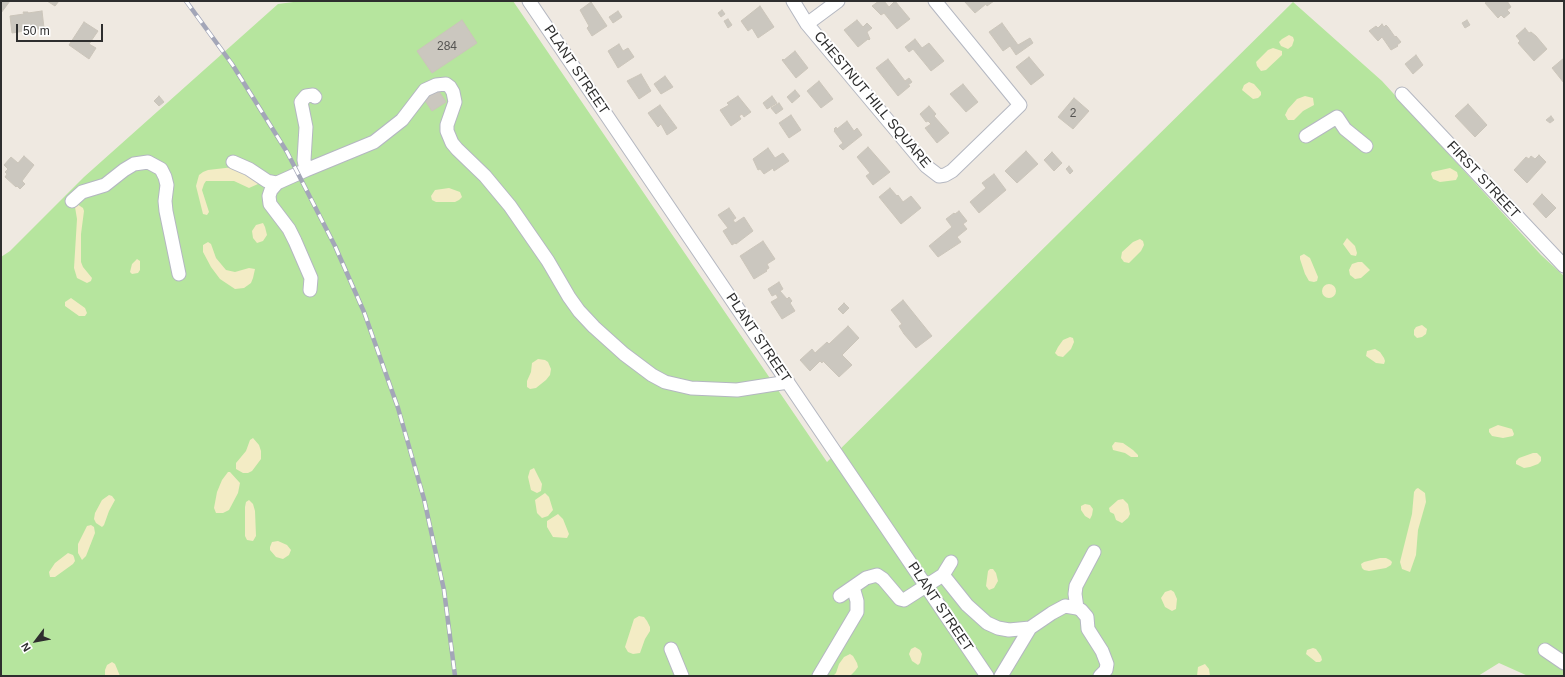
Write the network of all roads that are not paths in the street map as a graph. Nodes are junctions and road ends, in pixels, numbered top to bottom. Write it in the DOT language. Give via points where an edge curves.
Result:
graph roads {
  1 [pos="529,1"];
  2 [pos="793,1"];
  3 [pos="838,1"];
  4 [pos="934,1"];
  5 [pos="807,24"];
  6 [pos="1402,94"];
  7 [pos="315,97"];
  8 [pos="1306,136"];
  9 [pos="1366,146"];
  10 [pos="233,162"];
  11 [pos="306,170"];
  12 [pos="278,183"];
  13 [pos="72,201"];
  14 [pos="1564,266"];
  15 [pos="179,274"];
  16 [pos="310,290"];
  17 [pos="788,382"];
  18 [pos="1094,552"];
  19 [pos="950,562"];
  20 [pos="943,575"];
  21 [pos="926,586"];
  22 [pos="853,588"];
  23 [pos="840,596"];
  24 [pos="1077,608"];
  25 [pos="1030,628"];
  26 [pos="671,649"];
  27 [pos="1545,650"];
  28 [pos="1564,663"];
  29 [pos="682,676"];
  30 [pos="819,676"];
  31 [pos="987,676"];
  32 [pos="1001,676"];
  33 [pos="1100,676"];
  1 -- 17 [label="street, PLANT STREET"];
  2 -- 5 [label="street"];
  3 -- 5 [label="street, CHESTNUT HILL SQUARE"];
  4 -- 5 [label="street, CHESTNUT HILL SQUARE" via="1020,106 952,171 939,176 926,166"];
  6 -- 14 [label="street, FIRST STREET"];
  7 -- 11 [label="street" via="306,96 301,102 306,128"];
  8 -- 9 [label="street" via="1337,117 1347,131"];
  10 -- 12 [label="street" via="267,181"];
  11 -- 12 [label="street"];
  11 -- 17 [label="street" via="374,142 402,120 425,90 446,84 453,92 455,102 447,125 452,142 510,206 579,312 624,354 665,382 691,388 737,390"];
  12 -- 16 [label="street" via="270,193 270,204 295,241 311,278"];
  13 -- 15 [label="street" via="82,192 105,185 134,164 148,162 161,169 166,177 166,211"];
  17 -- 21 [label="street, PLANT STREET"];
  18 -- 24 [label="street" via="1076,586 1074,594"];
  19 -- 20 [label="street"];
  20 -- 21 [label="street"];
  20 -- 25 [label="street" via="987,623 1008,630"];
  21 -- 22 [label="street" via="904,600 877,575 866,578"];
  21 -- 31 [label="street, PLANT STREET"];
  22 -- 23 [label="street"];
  22 -- 30 [label="street" via="857,612"];
  24 -- 25 [label="street" via="1065,606"];
  24 -- 33 [label="street" via="1087,617 1090,631 1107,664 1106,670"];
  25 -- 32 [label="street"];
  26 -- 29 [label="street"];
  27 -- 28 [label="street"];
}
